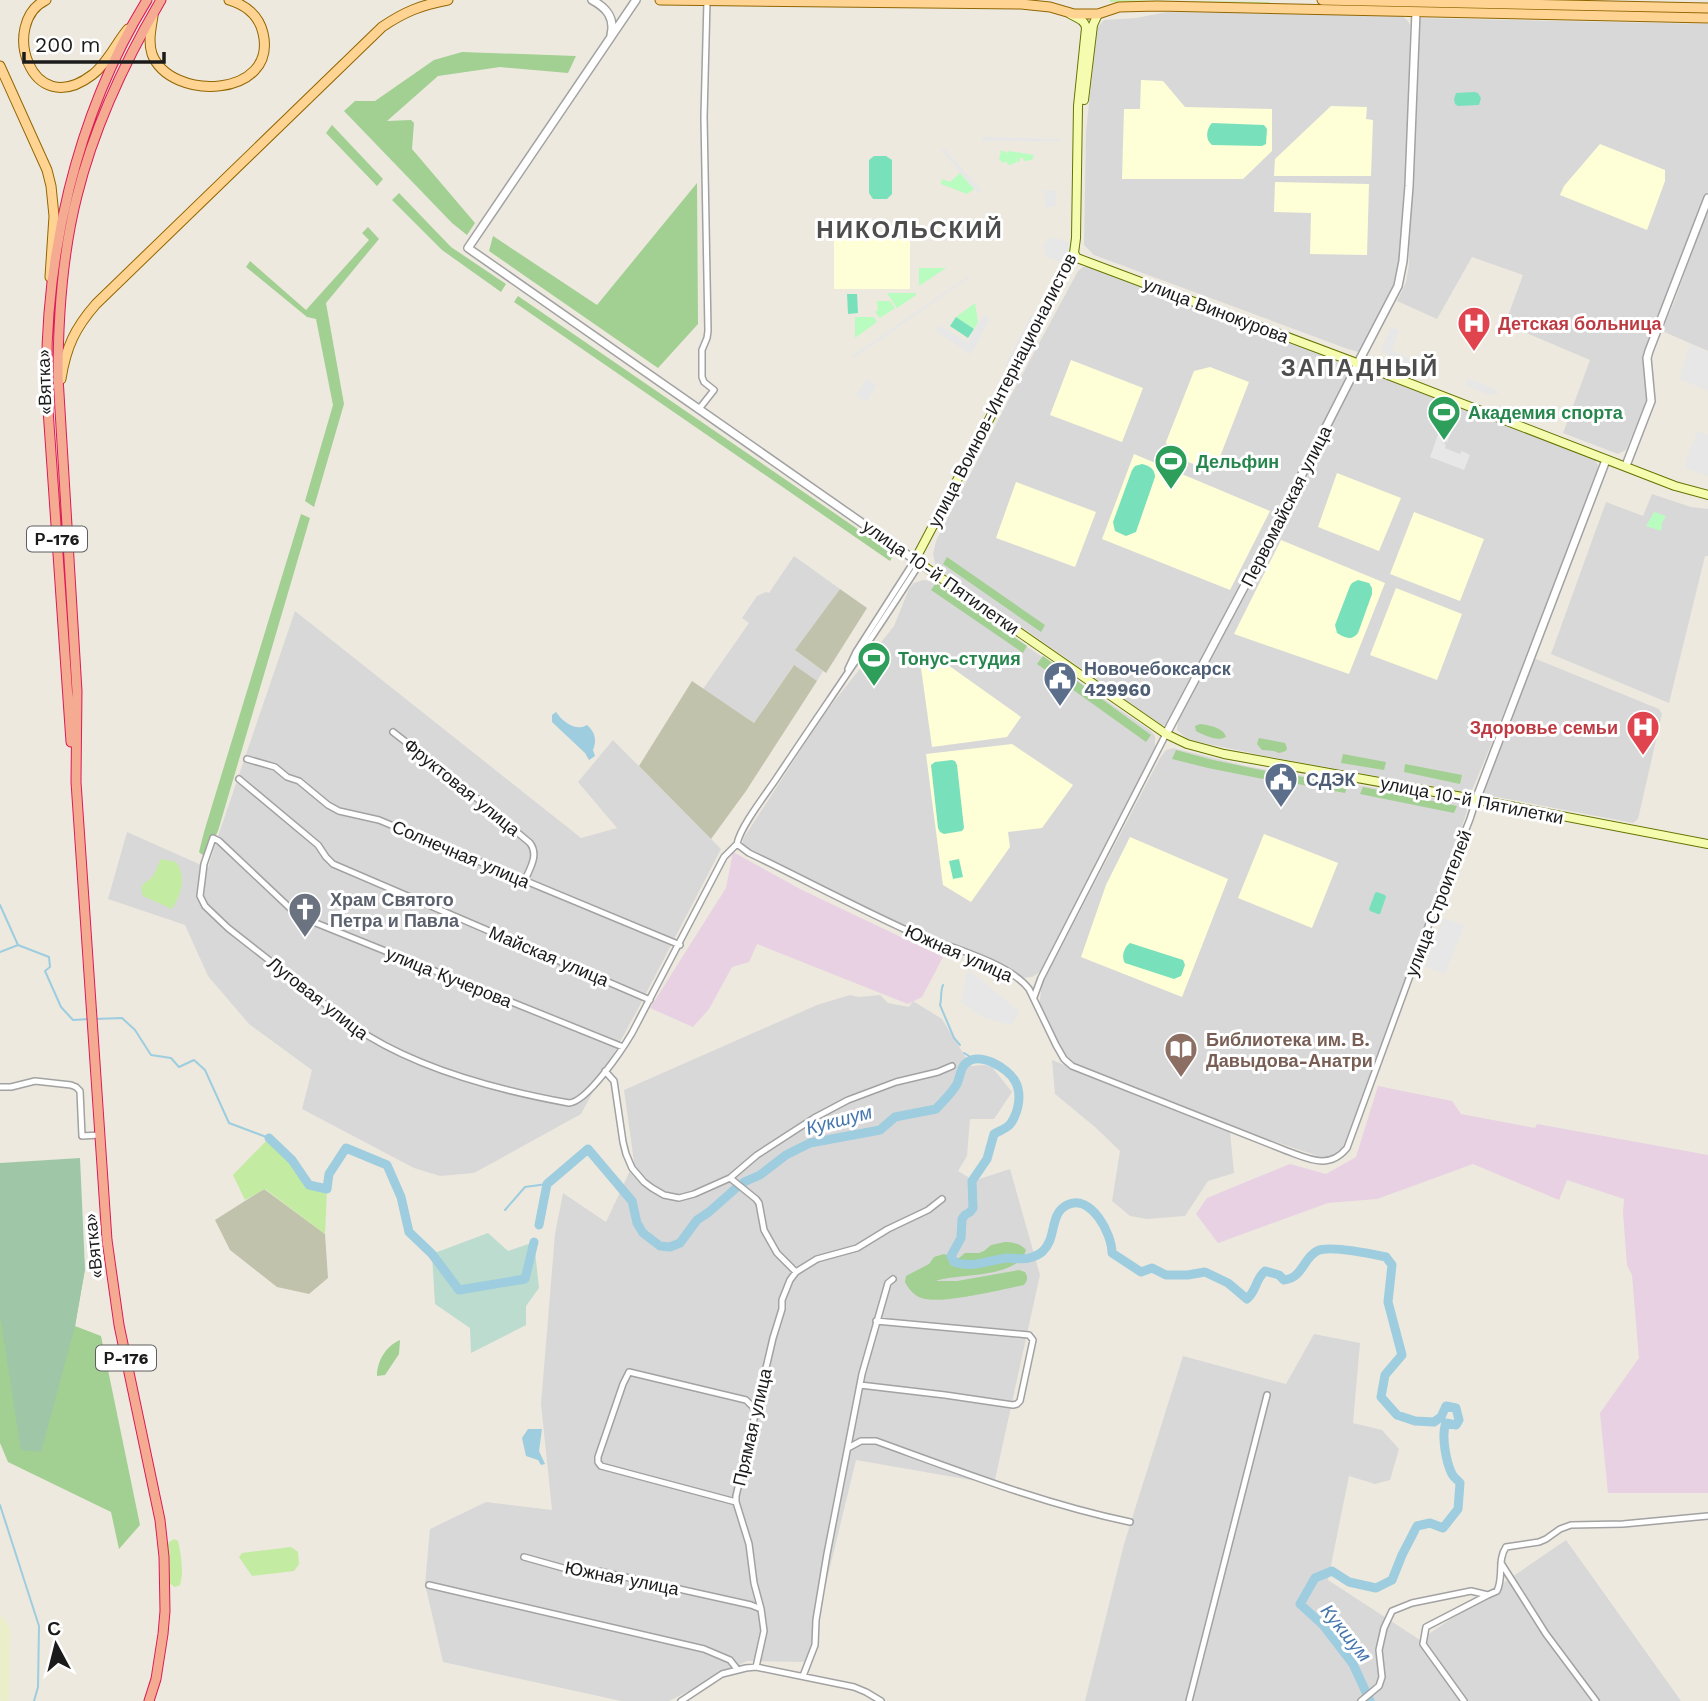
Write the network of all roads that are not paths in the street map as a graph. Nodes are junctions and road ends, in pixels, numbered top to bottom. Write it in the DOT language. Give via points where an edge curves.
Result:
graph roads {
  1 [pos="46,0"];
  2 [pos="147,0"];
  3 [pos="161,0"];
  4 [pos="229,0"];
  5 [pos="448,0"];
  6 [pos="592,0"];
  7 [pos="636,0"];
  8 [pos="660,0"];
  9 [pos="1058,0"];
  10 [pos="1107,0"];
  11 [pos="1322,0"];
  12 [pos="707,1"];
  13 [pos="1274,5"];
  14 [pos="1416,7"];
  15 [pos="1708,8"];
  16 [pos="1570,11"];
  17 [pos="1064,12"];
  18 [pos="154,13"];
  19 [pos="1100,13"];
  20 [pos="1708,18"];
  21 [pos="132,24"];
  22 [pos="610,39"];
  23 [pos="0,66"];
  24 [pos="1080,144"];
  25 [pos="1708,198"];
  26 [pos="1077,255"];
  27 [pos="50,297"];
  28 [pos="1359,362"];
  29 [pos="59,394"];
  30 [pos="699,409"];
  31 [pos="1607,457"];
  32 [pos="1626,465"];
  33 [pos="1708,492"];
  34 [pos="918,561"];
  35 [pos="393,732"];
  36 [pos="1166,734"];
  37 [pos="247,759"];
  38 [pos="239,779"];
  39 [pos="76,782"];
  40 [pos="1476,800"];
  41 [pos="219,841"];
  42 [pos="737,844"];
  43 [pos="1708,844"];
  44 [pos="525,880"];
  45 [pos="680,944"];
  46 [pos="1041,978"];
  47 [pos="1024,983"];
  48 [pos="1034,998"];
  49 [pos="650,1000"];
  50 [pos="623,1047"];
  51 [pos="951,1066"];
  52 [pos="605,1071"];
  53 [pos="0,1087"];
  54 [pos="575,1103"];
  55 [pos="100,1135"];
  56 [pos="1341,1154"];
  57 [pos="730,1178"];
  58 [pos="942,1199"];
  59 [pos="796,1272"];
  60 [pos="893,1279"];
  61 [pos="876,1321"];
  62 [pos="860,1385"];
  63 [pos="1267,1395"];
  64 [pos="759,1396"];
  65 [pos="746,1400"];
  66 [pos="756,1411"];
  67 [pos="848,1448"];
  68 [pos="736,1502"];
  69 [pos="1708,1517"];
  70 [pos="1130,1522"];
  71 [pos="524,1557"];
  72 [pos="1501,1563"];
  73 [pos="429,1585"];
  74 [pos="1488,1595"];
  75 [pos="761,1609"];
  76 [pos="756,1667"];
  77 [pos="737,1669"];
  78 [pos="803,1676"];
  79 [pos="149,1701"];
  80 [pos="681,1701"];
  81 [pos="881,1701"];
  82 [pos="1189,1701"];
  83 [pos="1361,1701"];
  84 [pos="1464,1701"];
  85 [pos="1596,1701"];
  1 -- 21 [label="main road" via="20,20 15,41 24,71 47,86 69,87 94,74"];
  2 -- 21 [label="highway, «Вятка» / Р-176"];
  3 -- 18 [label="highway, «Вятка» / Р-176"];
  4 -- 18 [label="main road" via="257,18 264,46 252,73 224,86 181,80 164,70 150,46"];
  5 -- 29 [label="main road" via="412,9 382,27 96,304 70,340"];
  6 -- 22 [label="street" via="610,16"];
  7 -- 22 [label="street"];
  8 -- 12 [label="main road"];
  9 -- 17 [label="main road"];
  10 -- 19 [label="main road"];
  11 -- 14 [label="main road"];
  12 -- 17 [label="main road" via="1021,4"];
  12 -- 30 [label="street" via="708,338 702,350 702,378 714,390"];
  13 -- 14 [label="main road"];
  13 -- 19 [label="main road" via="1137,6"];
  14 -- 16 [label="main road"];
  14 -- 28 [label="street, Первомайская улица" via="1403,261 1398,286"];
  15 -- 16 [label="main road"];
  16 -- 20 [label="main road"];
  17 -- 19 [label="main road"];
  17 -- 24 [label="main road, улица Воинов-Интернационалистов" via="1081,20 1086,28 1079,82"];
  18 -- 29 [label="highway, «Вятка» / Р-176" via="101,121 77,196 61,295"];
  19 -- 24 [label="main road, улица Воинов-Интернационалистов" via="1093,25"];
  21 -- 27 [label="highway, «Вятка» / Р-176" via="73,173"];
  22 -- 30 [label="street, улица 10-й Пятилетки" via="468,248"];
  23 -- 27 [label="main road" via="51,186"];
  24 -- 26 [label="main road, улица Воинов-Интернационалистов"];
  25 -- 32 [label="street" via="1649,351 1651,401"];
  26 -- 28 [label="main road, улица Винокурова"];
  26 -- 34 [label="main road, улица Воинов-Интернационалистов"];
  27 -- 39 [label="highway, «Вятка» / Р-176" via="47,395"];
  28 -- 31 [label="main road, улица Винокурова"];
  28 -- 36 [label="street, Первомайская улица"];
  29 -- 39 [label="highway, «Вятка» / Р-176" via="78,691"];
  30 -- 34 [label="street, улица 10-й Пятилетки"];
  31 -- 32 [label="main road, улица Винокурова"];
  31 -- 40 [label="street, улица Строителей"];
  32 -- 33 [label="main road, улица Винокурова"];
  34 -- 36 [label="main road, улица 10-й Пятилетки"];
  34 -- 42 [label="street, улица Воинов-Интернационалистов"];
  35 -- 44 [label="street, Фруктовая улица" via="530,843 534,857"];
  36 -- 40 [label="main road, улица 10-й Пятилетки" via="1224,754"];
  36 -- 46 [label="street, Первомайская улица"];
  37 -- 44 [label="street, Солнечная улица" via="275,766 339,811 379,820"];
  38 -- 49 [label="street, Майская улица" via="318,845 333,864"];
  39 -- 55 [label="highway, «Вятка» / Р-176"];
  40 -- 43 [label="main road, улица 10-й Пятилетки"];
  40 -- 56 [label="street, улица Строителей"];
  41 -- 50 [label="street, улица Кучерова" via="301,917"];
  41 -- 54 [label="street, Луговая улица" via="213,838 204,864 200,895 205,906 372,1040 471,1080"];
  42 -- 45 [label="street, улица Воинов-Интернационалистов" via="724,856"];
  42 -- 47 [label="street, Южная улица" via="879,917 993,964"];
  44 -- 45 [label="street, Солнечная улица"];
  45 -- 49 [label="street, улица Воинов-Интернационалистов"];
  46 -- 47 [label="street"];
  46 -- 48 [label="street, Первомайская улица"];
  47 -- 48 [label="street, Южная улица"];
  48 -- 56 [label="street, Южная улица" via="1056,1045 1072,1066 1311,1159 1328,1161"];
  49 -- 50 [label="street, улица Воинов-Интернационалистов"];
  50 -- 52 [label="street, улица Воинов-Интернационалистов"];
  51 -- 57 [label="street" via="848,1100 757,1155"];
  52 -- 54 [label="street, улица Воинов-Интернационалистов"];
  52 -- 57 [label="street" via="614,1081 626,1154 646,1184 679,1198"];
  53 -- 55 [label="street" via="35,1081 71,1084 80,1091 82,1136"];
  55 -- 79 [label="highway, «Вятка» / Р-176" via="116,1303 164,1557 163,1634"];
  57 -- 59 [label="street" via="759,1203 764,1230 777,1253"];
  58 -- 59 [label="street" via="857,1248 817,1259"];
  59 -- 64 [label="street, Прямая улица" via="782,1300"];
  60 -- 61 [label="street"];
  61 -- 62 [label="street"];
  61 -- 62 [label="street" via="1029,1335 1033,1340 1020,1401 1013,1405"];
  62 -- 67 [label="street"];
  63 -- 82 [label="street"];
  64 -- 65 [label="street"];
  64 -- 66 [label="street, Прямая улица"];
  65 -- 66 [label="street"];
  65 -- 68 [label="street" via="629,1372 598,1457 601,1466"];
  66 -- 68 [label="street, Прямая улица"];
  67 -- 70 [label="street" via="861,1441 876,1441 979,1478"];
  67 -- 78 [label="street" via="815,1645"];
  68 -- 75 [label="street, Прямая улица"];
  69 -- 72 [label="street" via="1567,1526 1539,1542 1506,1547"];
  71 -- 75 [label="street, Южная улица"];
  72 -- 74 [label="street" via="1499,1587"];
  72 -- 85 [label="street"];
  73 -- 77 [label="street" via="704,1649 730,1660"];
  74 -- 83 [label="street" via="1471,1591 1392,1611 1379,1650 1379,1686"];
  74 -- 84 [label="street" via="1426,1627 1423,1644"];
  75 -- 76 [label="street, Прямая улица" via="764,1631"];
  76 -- 77 [label="street"];
  76 -- 78 [label="street"];
  77 -- 80 [label="street"];
  78 -- 81 [label="street" via="854,1687"];
}
